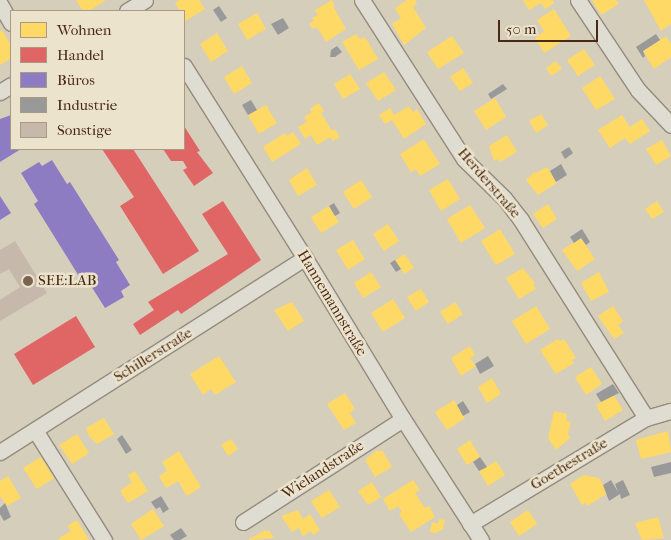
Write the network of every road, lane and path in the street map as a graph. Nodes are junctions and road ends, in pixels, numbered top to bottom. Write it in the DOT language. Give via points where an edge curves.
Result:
graph roads {
  1 [pos="362,0"];
  2 [pos="578,0"];
  3 [pos="145,3"];
  4 [pos="0,4"];
  5 [pos="130,10"];
  6 [pos="10,21"];
  7 [pos="185,68"];
  8 [pos="671,125"];
  9 [pos="305,258"];
  10 [pos="671,411"];
  11 [pos="646,418"];
  12 [pos="403,419"];
  13 [pos="35,430"];
  14 [pos="0,452"];
  15 [pos="243,522"];
  16 [pos="470,524"];
  17 [pos="104,540"];
  18 [pos="481,540"];
  1 -- 11 [label="street, Herderstraße" via="464,159 504,198 521,220"];
  2 -- 8 [label="street" via="638,90"];
  3 -- 5 [label="street"];
  4 -- 6 [label="street"];
  7 -- 9 [label="street, Hannemannstraße"];
  9 -- 12 [label="street, Hannemannstraße"];
  9 -- 13 [label="street, Schillerstraße"];
  10 -- 11 [label="street, Goethestraße"];
  11 -- 16 [label="street, Goethestraße"];
  12 -- 15 [label="street, Wielandstraße"];
  12 -- 16 [label="street, Hannemannstraße"];
  13 -- 14 [label="street, Schillerstraße"];
  13 -- 17 [label="street"];
  16 -- 18 [label="street, Hannemannstraße"];
}
